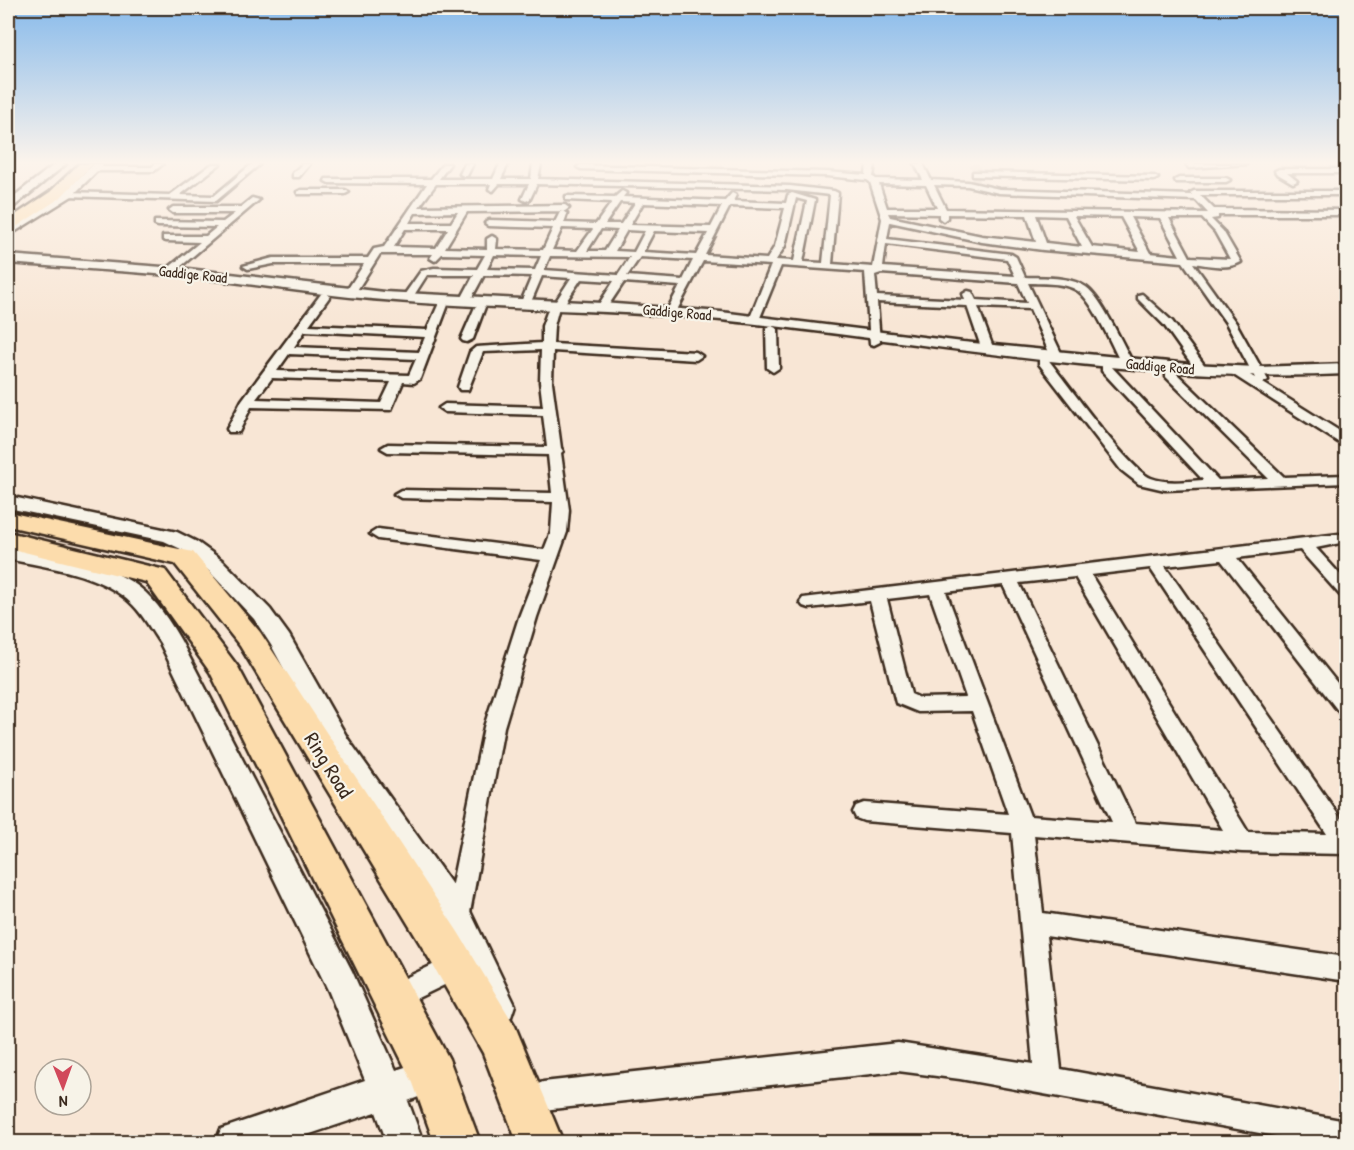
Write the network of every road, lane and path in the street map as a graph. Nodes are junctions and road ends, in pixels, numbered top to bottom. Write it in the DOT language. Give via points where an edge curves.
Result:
graph roads {
  1 [pos="1164,217"];
  2 [pos="17,218"];
  3 [pos="235,218"];
  4 [pos="408,218"];
  5 [pos="459,218"];
  6 [pos="561,218"];
  7 [pos="604,218"];
  8 [pos="631,218"];
  9 [pos="650,218"];
  10 [pos="660,218"];
  11 [pos="674,218"];
  12 [pos="719,218"];
  13 [pos="786,218"];
  14 [pos="807,218"];
  15 [pos="832,218"];
  16 [pos="884,218"];
  17 [pos="894,218"];
  18 [pos="943,218"];
  19 [pos="997,218"];
  20 [pos="1032,218"];
  21 [pos="1071,218"];
  22 [pos="1126,218"];
  23 [pos="1211,218"];
  24 [pos="999,221"];
  25 [pos="158,223"];
  26 [pos="489,223"];
  27 [pos="559,223"];
  28 [pos="226,225"];
  29 [pos="599,225"];
  30 [pos="626,225"];
  31 [pos="977,225"];
  32 [pos="403,226"];
  33 [pos="455,226"];
  34 [pos="713,230"];
  35 [pos="942,231"];
  36 [pos="1001,231"];
  37 [pos="8,233"];
  38 [pos="166,238"];
  39 [pos="982,238"];
  40 [pos="209,239"];
  41 [pos="492,239"];
  42 [pos="882,241"];
  43 [pos="1004,242"];
  44 [pos="1043,247"];
  45 [pos="387,250"];
  46 [pos="439,250"];
  47 [pos="1089,250"];
  48 [pos="548,251"];
  49 [pos="491,252"];
  50 [pos="582,252"];
  51 [pos="603,253"];
  52 [pos="638,254"];
  53 [pos="1147,255"];
  54 [pos="698,257"];
  55 [pos="8,259"];
  56 [pos="1188,260"];
  57 [pos="370,261"];
  58 [pos="773,263"];
  59 [pos="798,265"];
  60 [pos="248,266"];
  61 [pos="8,267"];
  62 [pos="828,267"];
  63 [pos="170,271"];
  64 [pos="874,271"];
  65 [pos="426,272"];
  66 [pos="482,272"];
  67 [pos="539,273"];
  68 [pos="581,276"];
  69 [pos="962,277"];
  70 [pos="622,278"];
  71 [pos="1022,280"];
  72 [pos="685,283"];
  73 [pos="350,292"];
  74 [pos="325,296"];
  75 [pos="1142,297"];
  76 [pos="407,298"];
  77 [pos="871,299"];
  78 [pos="465,301"];
  79 [pos="526,302"];
  80 [pos="971,302"];
  81 [pos="443,305"];
  82 [pos="556,306"];
  83 [pos="1034,306"];
  84 [pos="480,307"];
  85 [pos="602,307"];
  86 [pos="671,312"];
  87 [pos="754,320"];
  88 [pos="303,328"];
  89 [pos="772,329"];
  90 [pos="432,334"];
  91 [pos="467,339"];
  92 [pos="874,339"];
  93 [pos="546,347"];
  94 [pos="286,350"];
  95 [pos="988,350"];
  96 [pos="423,356"];
  97 [pos="696,356"];
  98 [pos="1050,359"];
  99 [pos="1127,363"];
  100 [pos="773,368"];
  101 [pos="1106,368"];
  102 [pos="1202,369"];
  103 [pos="1347,369"];
  104 [pos="268,374"];
  105 [pos="1170,374"];
  106 [pos="1251,376"];
  107 [pos="398,379"];
  108 [pos="1347,379"];
  109 [pos="464,387"];
  110 [pos="248,403"];
  111 [pos="445,408"];
  112 [pos="550,411"];
  113 [pos="234,429"];
  114 [pos="1347,441"];
  115 [pos="388,448"];
  116 [pos="556,451"];
  117 [pos="1347,479"];
  118 [pos="1281,482"];
  119 [pos="1214,484"];
  120 [pos="401,494"];
  121 [pos="560,498"];
  122 [pos="8,502"];
  123 [pos="8,519"];
  124 [pos="378,534"];
  125 [pos="1340,539"];
  126 [pos="8,540"];
  127 [pos="1304,545"];
  128 [pos="8,553"];
  129 [pos="1225,554"];
  130 [pos="550,556"];
  131 [pos="1154,562"];
  132 [pos="1080,571"];
  133 [pos="1008,578"];
  134 [pos="936,587"];
  135 [pos="1347,591"];
  136 [pos="877,594"];
  137 [pos="809,602"];
  138 [pos="261,634"];
  139 [pos="979,704"];
  140 [pos="1347,707"];
  141 [pos="864,812"];
  142 [pos="1022,823"];
  143 [pos="1128,832"];
  144 [pos="1242,842"];
  145 [pos="1346,844"];
  146 [pos="1034,923"];
  147 [pos="452,943"];
  148 [pos="1347,969"];
  149 [pos="393,997"];
  150 [pos="434,1075"];
  151 [pos="1048,1080"];
  152 [pos="387,1091"];
  153 [pos="543,1096"];
  154 [pos="1347,1135"];
  155 [pos="234,1143"];
  156 [pos="405,1143"];
  157 [pos="457,1143"];
  158 [pos="540,1143"];
  159 [pos="563,1143"];
  1 -- 56 [label="street"];
  2 -- 37 [label="street"];
  3 -- 28 [label="street"];
  4 -- 32 [label="street"];
  5 -- 33 [label="street"];
  6 -- 27 [label="street"];
  7 -- 29 [label="street"];
  8 -- 30 [label="street"];
  9 -- 30 [label="street"];
  10 -- 52 [label="street"];
  11 -- 34 [label="street"];
  12 -- 34 [label="street"];
  13 -- 58 [label="street"];
  14 -- 59 [label="street"];
  15 -- 62 [label="street"];
  16 -- 42 [label="street"];
  17 -- 35 [label="street"];
  18 -- 35 [label="street"];
  19 -- 24 [label="street"];
  20 -- 44 [label="street"];
  21 -- 47 [label="street"];
  22 -- 53 [label="street"];
  23 -- 56 [label="street" via="1236,262"];
  25 -- 28 [label="street"];
  26 -- 27 [label="street"];
  27 -- 29 [label="street"];
  27 -- 48 [label="street"];
  28 -- 40 [label="street"];
  29 -- 30 [label="street"];
  29 -- 50 [label="street"];
  30 -- 51 [label="street"];
  31 -- 39 [label="street"];
  32 -- 33 [label="street"];
  32 -- 45 [label="street"];
  33 -- 46 [label="street"];
  34 -- 54 [label="street"];
  35 -- 39 [label="street"];
  36 -- 43 [label="street"];
  38 -- 40 [label="street"];
  39 -- 43 [label="street"];
  40 -- 63 [label="street"];
  41 -- 49 [label="street"];
  42 -- 64 [label="street"];
  42 -- 71 [label="street" via="1009,256"];
  43 -- 44 [label="street"];
  44 -- 47 [label="street"];
  45 -- 46 [label="street"];
  45 -- 57 [label="street" via="377,250"];
  46 -- 49 [label="street"];
  46 -- 65 [label="street"];
  47 -- 53 [label="street"];
  48 -- 49 [label="street"];
  48 -- 50 [label="street"];
  48 -- 67 [label="street"];
  49 -- 66 [label="street"];
  50 -- 51 [label="street"];
  51 -- 52 [label="street"];
  51 -- 68 [label="street"];
  52 -- 54 [label="street"];
  52 -- 70 [label="street"];
  53 -- 56 [label="street"];
  54 -- 58 [label="street"];
  54 -- 72 [label="street"];
  55 -- 63 [label="main road, Gaddige Road"];
  56 -- 106 [label="street" via="1231,323"];
  57 -- 60 [label="street" via="273,261"];
  57 -- 73 [label="street"];
  58 -- 59 [label="street"];
  58 -- 87 [label="street"];
  59 -- 62 [label="street"];
  61 -- 74 [label="main road, Gaddige Road" via="177,277"];
  62 -- 64 [label="street"];
  63 -- 73 [label="main road, Gaddige Road"];
  64 -- 69 [label="street"];
  64 -- 77 [label="street"];
  65 -- 66 [label="street"];
  65 -- 76 [label="street"];
  66 -- 67 [label="street"];
  66 -- 78 [label="street"];
  67 -- 68 [label="street"];
  67 -- 79 [label="street"];
  68 -- 70 [label="street"];
  68 -- 82 [label="street"];
  69 -- 71 [label="street"];
  69 -- 80 [label="street"];
  70 -- 72 [label="street"];
  70 -- 85 [label="street"];
  71 -- 83 [label="street"];
  71 -- 99 [label="street" via="1066,283 1082,289 1093,301"];
  72 -- 86 [label="street"];
  73 -- 76 [label="main road, Gaddige Road"];
  74 -- 81 [label="main road, Gaddige Road"];
  74 -- 88 [label="street"];
  75 -- 102 [label="street" via="1168,323"];
  76 -- 78 [label="main road, Gaddige Road"];
  77 -- 80 [label="street"];
  77 -- 92 [label="street"];
  78 -- 79 [label="main road, Gaddige Road"];
  79 -- 82 [label="main road, Gaddige Road"];
  80 -- 83 [label="street"];
  80 -- 95 [label="street"];
  81 -- 84 [label="main road, Gaddige Road"];
  81 -- 90 [label="street"];
  82 -- 84 [label="main road, Gaddige Road"];
  82 -- 85 [label="main road, Gaddige Road"];
  82 -- 89 [label="main road, Gaddige Road"];
  82 -- 93 [label="street" via="548,326"];
  83 -- 98 [label="street"];
  84 -- 91 [label="street"];
  85 -- 86 [label="main road, Gaddige Road"];
  86 -- 87 [label="main road, Gaddige Road"];
  87 -- 92 [label="main road, Gaddige Road"];
  88 -- 90 [label="street"];
  88 -- 94 [label="street"];
  89 -- 92 [label="main road, Gaddige Road"];
  89 -- 100 [label="street"];
  90 -- 96 [label="street"];
  92 -- 95 [label="main road, Gaddige Road"];
  92 -- 98 [label="main road, Gaddige Road"];
  93 -- 97 [label="street"];
  93 -- 109 [label="street" via="480,349"];
  93 -- 112 [label="street"];
  94 -- 96 [label="street"];
  94 -- 104 [label="street"];
  95 -- 98 [label="main road, Gaddige Road"];
  96 -- 107 [label="street" via="414,379"];
  98 -- 99 [label="main road, Gaddige Road"];
  98 -- 101 [label="main road, Gaddige Road"];
  98 -- 119 [label="street" via="1134,474 1165,486"];
  99 -- 102 [label="main road, Gaddige Road"];
  101 -- 105 [label="main road, Gaddige Road"];
  101 -- 119 [label="street"];
  102 -- 106 [label="main road, Gaddige Road"];
  103 -- 106 [label="main road, Gaddige Road"];
  104 -- 107 [label="street"];
  104 -- 110 [label="street"];
  105 -- 106 [label="main road, Gaddige Road"];
  105 -- 118 [label="street"];
  106 -- 108 [label="main road, Gaddige Road"];
  106 -- 114 [label="street"];
  107 -- 110 [label="street" via="386,407"];
  110 -- 113 [label="street"];
  111 -- 112 [label="street"];
  112 -- 116 [label="street"];
  115 -- 116 [label="street"];
  116 -- 121 [label="street"];
  117 -- 118 [label="street"];
  118 -- 119 [label="street"];
  120 -- 121 [label="street"];
  121 -- 130 [label="street" via="559,532"];
  122 -- 138 [label="street" via="170,536 190,546 216,566 262,614"];
  123 -- 138 [label="highway, Ring Road" via="184,558"];
  124 -- 130 [label="street"];
  125 -- 127 [label="street"];
  126 -- 149 [label="highway" via="155,576 223,667"];
  127 -- 129 [label="street"];
  127 -- 135 [label="street"];
  128 -- 152 [label="street" via="97,574 140,598 170,641 341,982"];
  129 -- 131 [label="street"];
  129 -- 140 [label="street"];
  130 -- 147 [label="street" via="494,727"];
  131 -- 132 [label="street"];
  131 -- 145 [label="street"];
  132 -- 133 [label="street"];
  132 -- 144 [label="street"];
  133 -- 134 [label="street"];
  133 -- 143 [label="street"];
  134 -- 136 [label="street"];
  134 -- 139 [label="street"];
  136 -- 137 [label="street"];
  136 -- 139 [label="street" via="903,698 918,705"];
  138 -- 147 [label="highway, Ring Road"];
  139 -- 142 [label="street"];
  141 -- 142 [label="street"];
  142 -- 143 [label="street"];
  142 -- 146 [label="street"];
  143 -- 144 [label="street"];
  144 -- 145 [label="street"];
  146 -- 148 [label="street"];
  146 -- 151 [label="street"];
  147 -- 149 [label="street"];
  147 -- 153 [label="street"];
  147 -- 158 [label="highway, Ring Road" via="500,1041"];
  149 -- 150 [label="highway"];
  150 -- 152 [label="street"];
  150 -- 157 [label="highway"];
  151 -- 153 [label="street" via="898,1057"];
  151 -- 154 [label="street"];
  152 -- 155 [label="street"];
  152 -- 156 [label="street"];
  153 -- 159 [label="street"];
}
